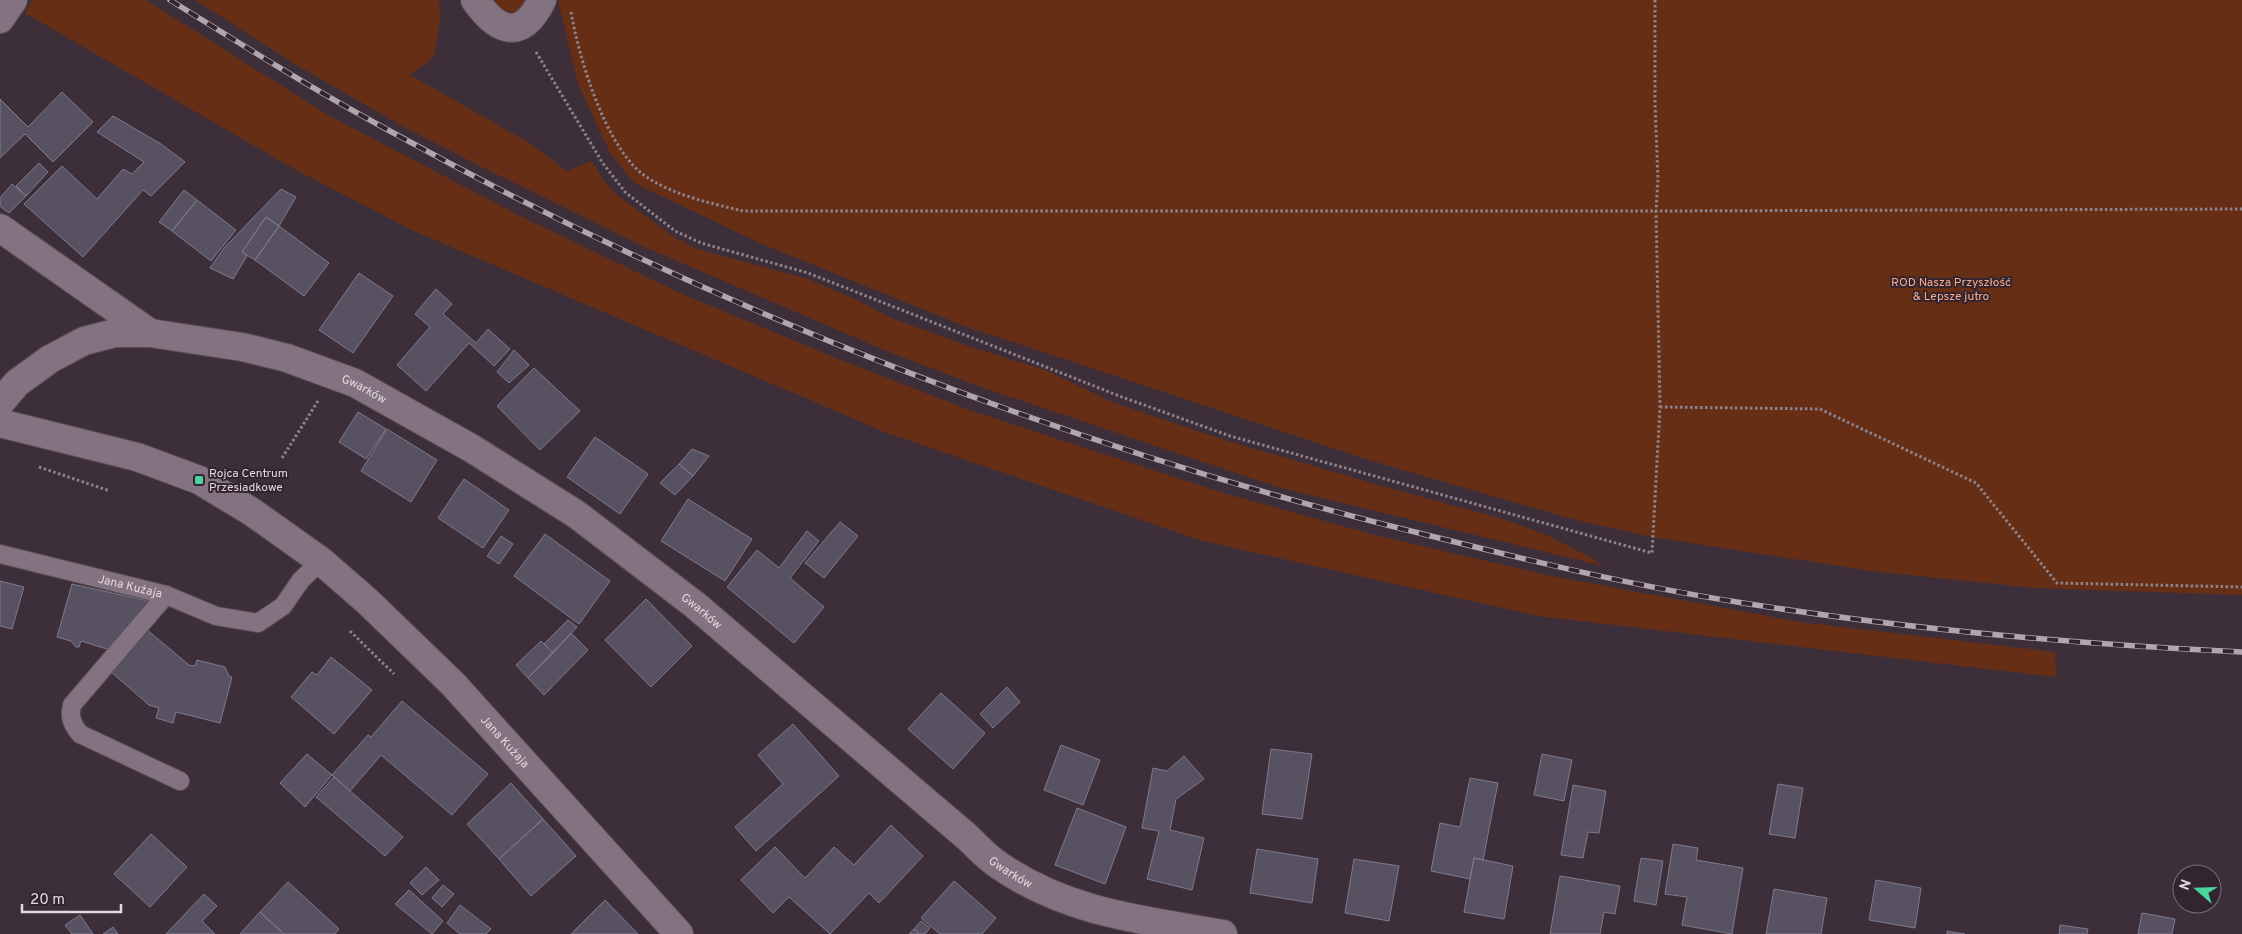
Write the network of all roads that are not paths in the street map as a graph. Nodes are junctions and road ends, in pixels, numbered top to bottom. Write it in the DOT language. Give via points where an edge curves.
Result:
graph roads {
  1 [pos="13,0"];
  2 [pos="475,0"];
  3 [pos="542,0"];
  4 [pos="0,19"];
  5 [pos="0,228"];
  6 [pos="150,333"];
  7 [pos="0,403"];
  8 [pos="0,423"];
  9 [pos="0,554"];
  10 [pos="321,561"];
  11 [pos="166,595"];
  12 [pos="180,781"];
  13 [pos="679,934"];
  14 [pos="1223,934"];
  1 -- 4 [label="street"];
  2 -- 3 [label="street" via="493,22 512,29 535,14"];
  5 -- 6 [label="street, Gwarków"];
  6 -- 7 [label="street, Gwarków" via="115,333 84,341 17,382"];
  6 -- 14 [label="street, Gwarków" via="242,347 286,358 363,388 471,448 576,514 695,604 998,865 1036,888 1077,905"];
  8 -- 10 [label="street, Jana Kużaja" via="137,456 199,480 252,512"];
  9 -- 11 [label="lane, Jana Kużaja"];
  10 -- 11 [label="lane, Jana Kużaja" via="301,580 283,606 258,623 216,616"];
  10 -- 13 [label="street, Jana Kużaja" via="454,684"];
  11 -- 12 [label="lane" via="72,705 70,713 80,734"];
}
